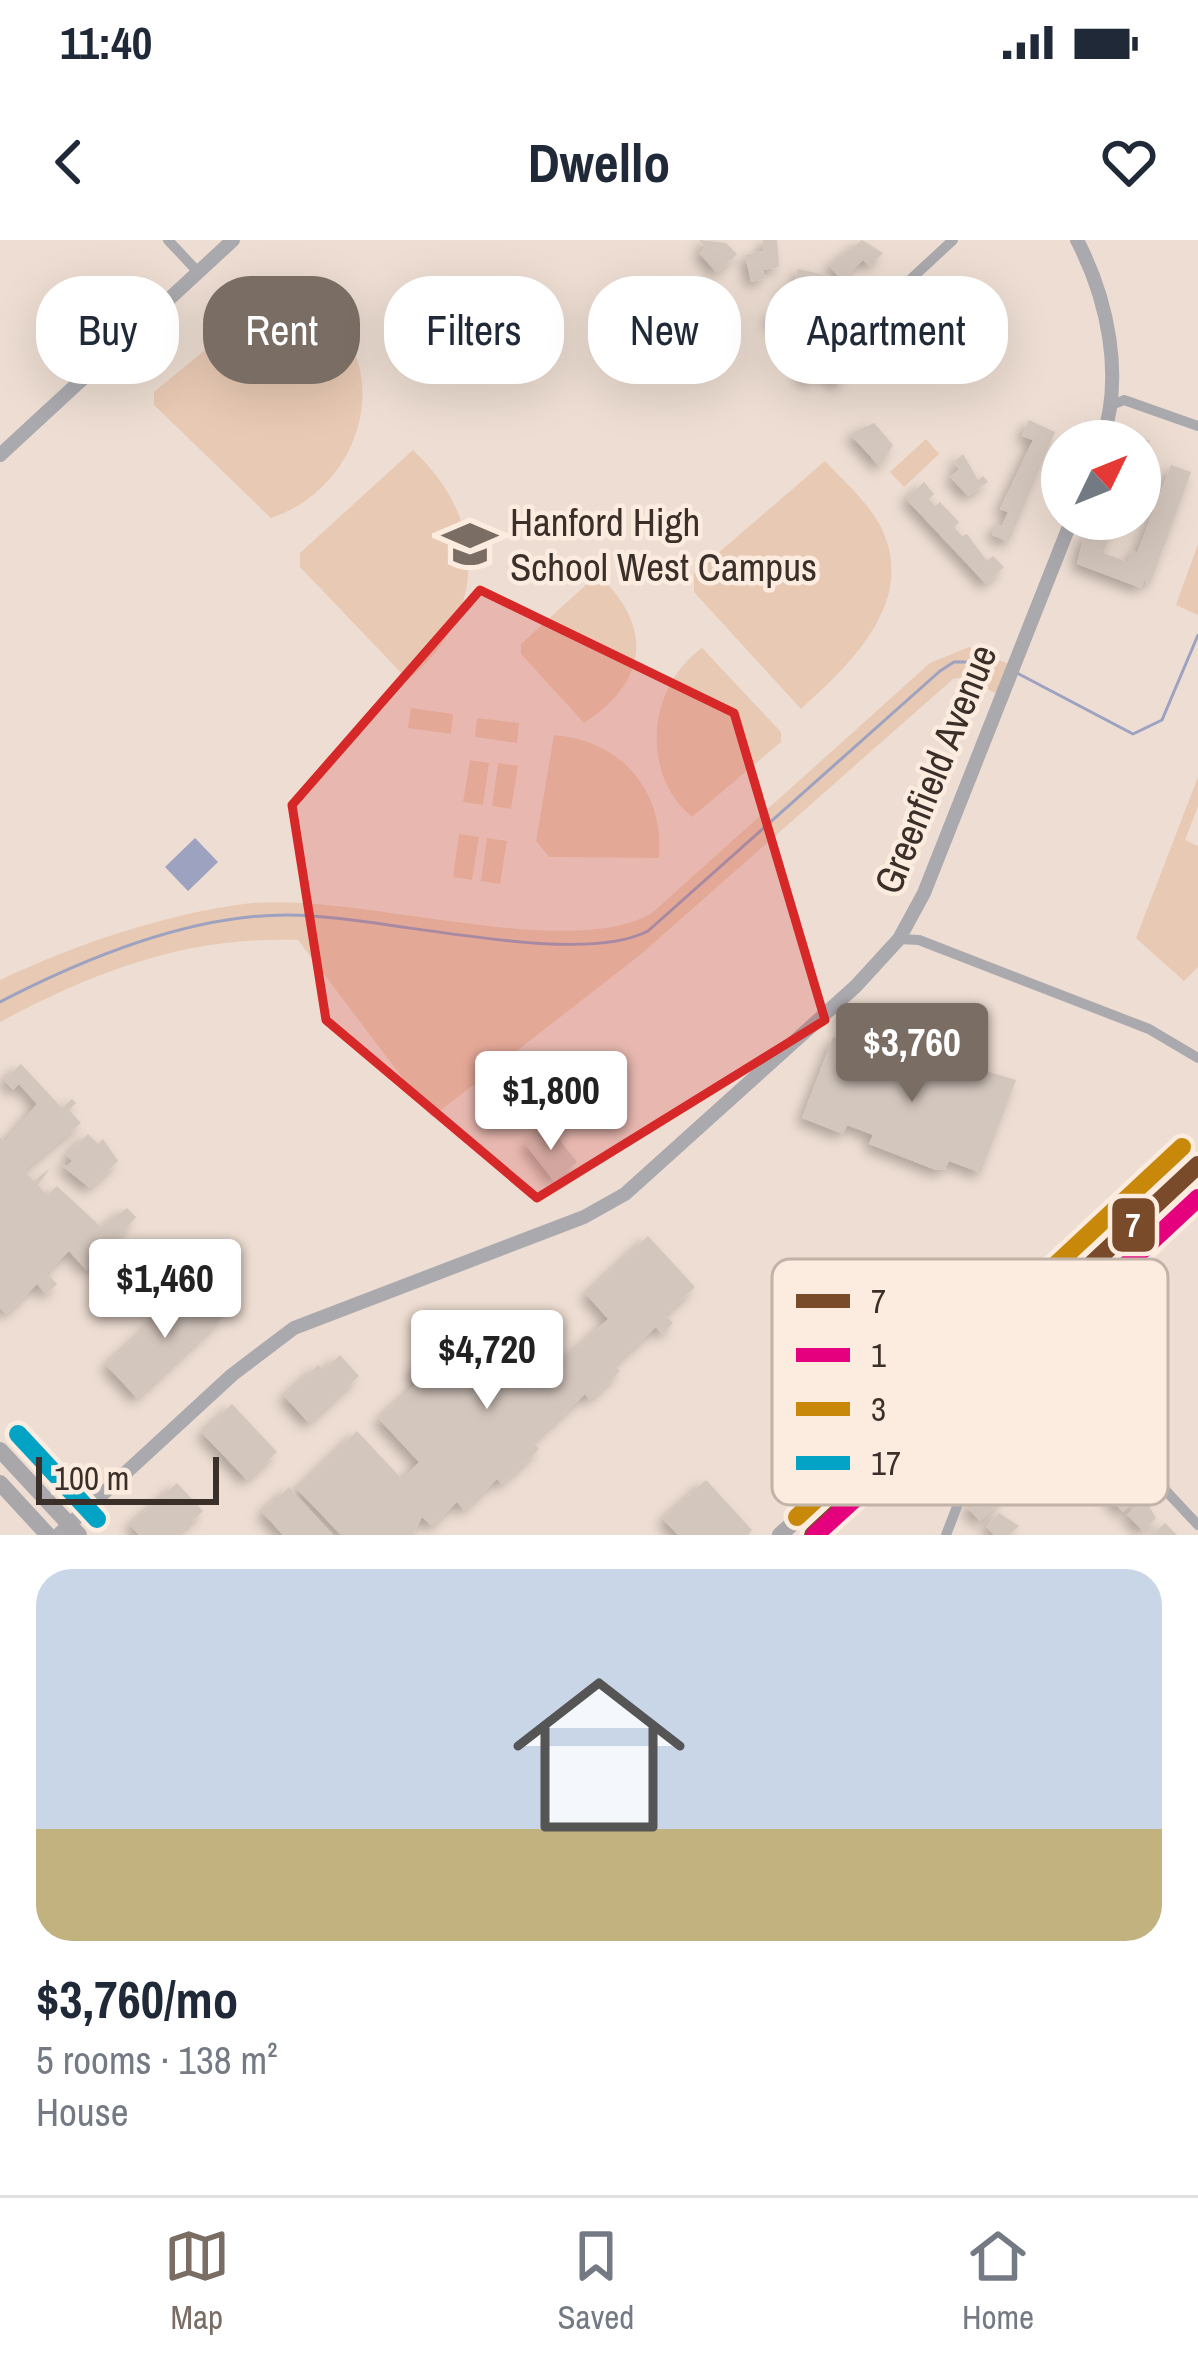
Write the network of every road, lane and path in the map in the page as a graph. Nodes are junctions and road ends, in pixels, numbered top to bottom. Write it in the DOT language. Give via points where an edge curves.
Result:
graph roads {
  1 [pos="168,240"];
  2 [pos="233,240"];
  3 [pos="953,240"];
  4 [pos="1077,240"];
  5 [pos="198,272"];
  6 [pos="914,276"];
  7 [pos="1112,405"];
  8 [pos="1108,420"];
  9 [pos="1198,426"];
  10 [pos="0,455"];
  11 [pos="1064,540"];
  12 [pos="899,938"];
  13 [pos="1198,1058"];
  14 [pos="1198,1165"];
  15 [pos="1097,1259"];
  16 [pos="0,1450"];
  17 [pos="0,1483"];
  18 [pos="1168,1493"];
  19 [pos="813,1505"];
  20 [pos="845,1505"];
  21 [pos="1198,1525"];
  22 [pos="69,1532"];
  23 [pos="48,1535"];
  24 [pos="780,1535"];
  25 [pos="813,1535"];
  1 -- 5 [label="street"];
  2 -- 5 [label="street"];
  3 -- 6 [label="street"];
  4 -- 7 [label="street" via="1106,316"];
  5 -- 10 [label="street"];
  7 -- 8 [label="street"];
  7 -- 9 [label="street" via="1124,400"];
  11 -- 12 [label="street, Greenfield Avenue"];
  12 -- 13 [label="street" via="1102,1010"];
  12 -- 22 [label="street, Greenfield Avenue" via="625,1194 294,1328 232,1375"];
  14 -- 15 [label="main road"];
  16 -- 22 [label="main road"];
  17 -- 23 [label="main road"];
  18 -- 21 [label="street"];
  19 -- 24 [label="main road"];
  20 -- 25 [label="main road"];
}
